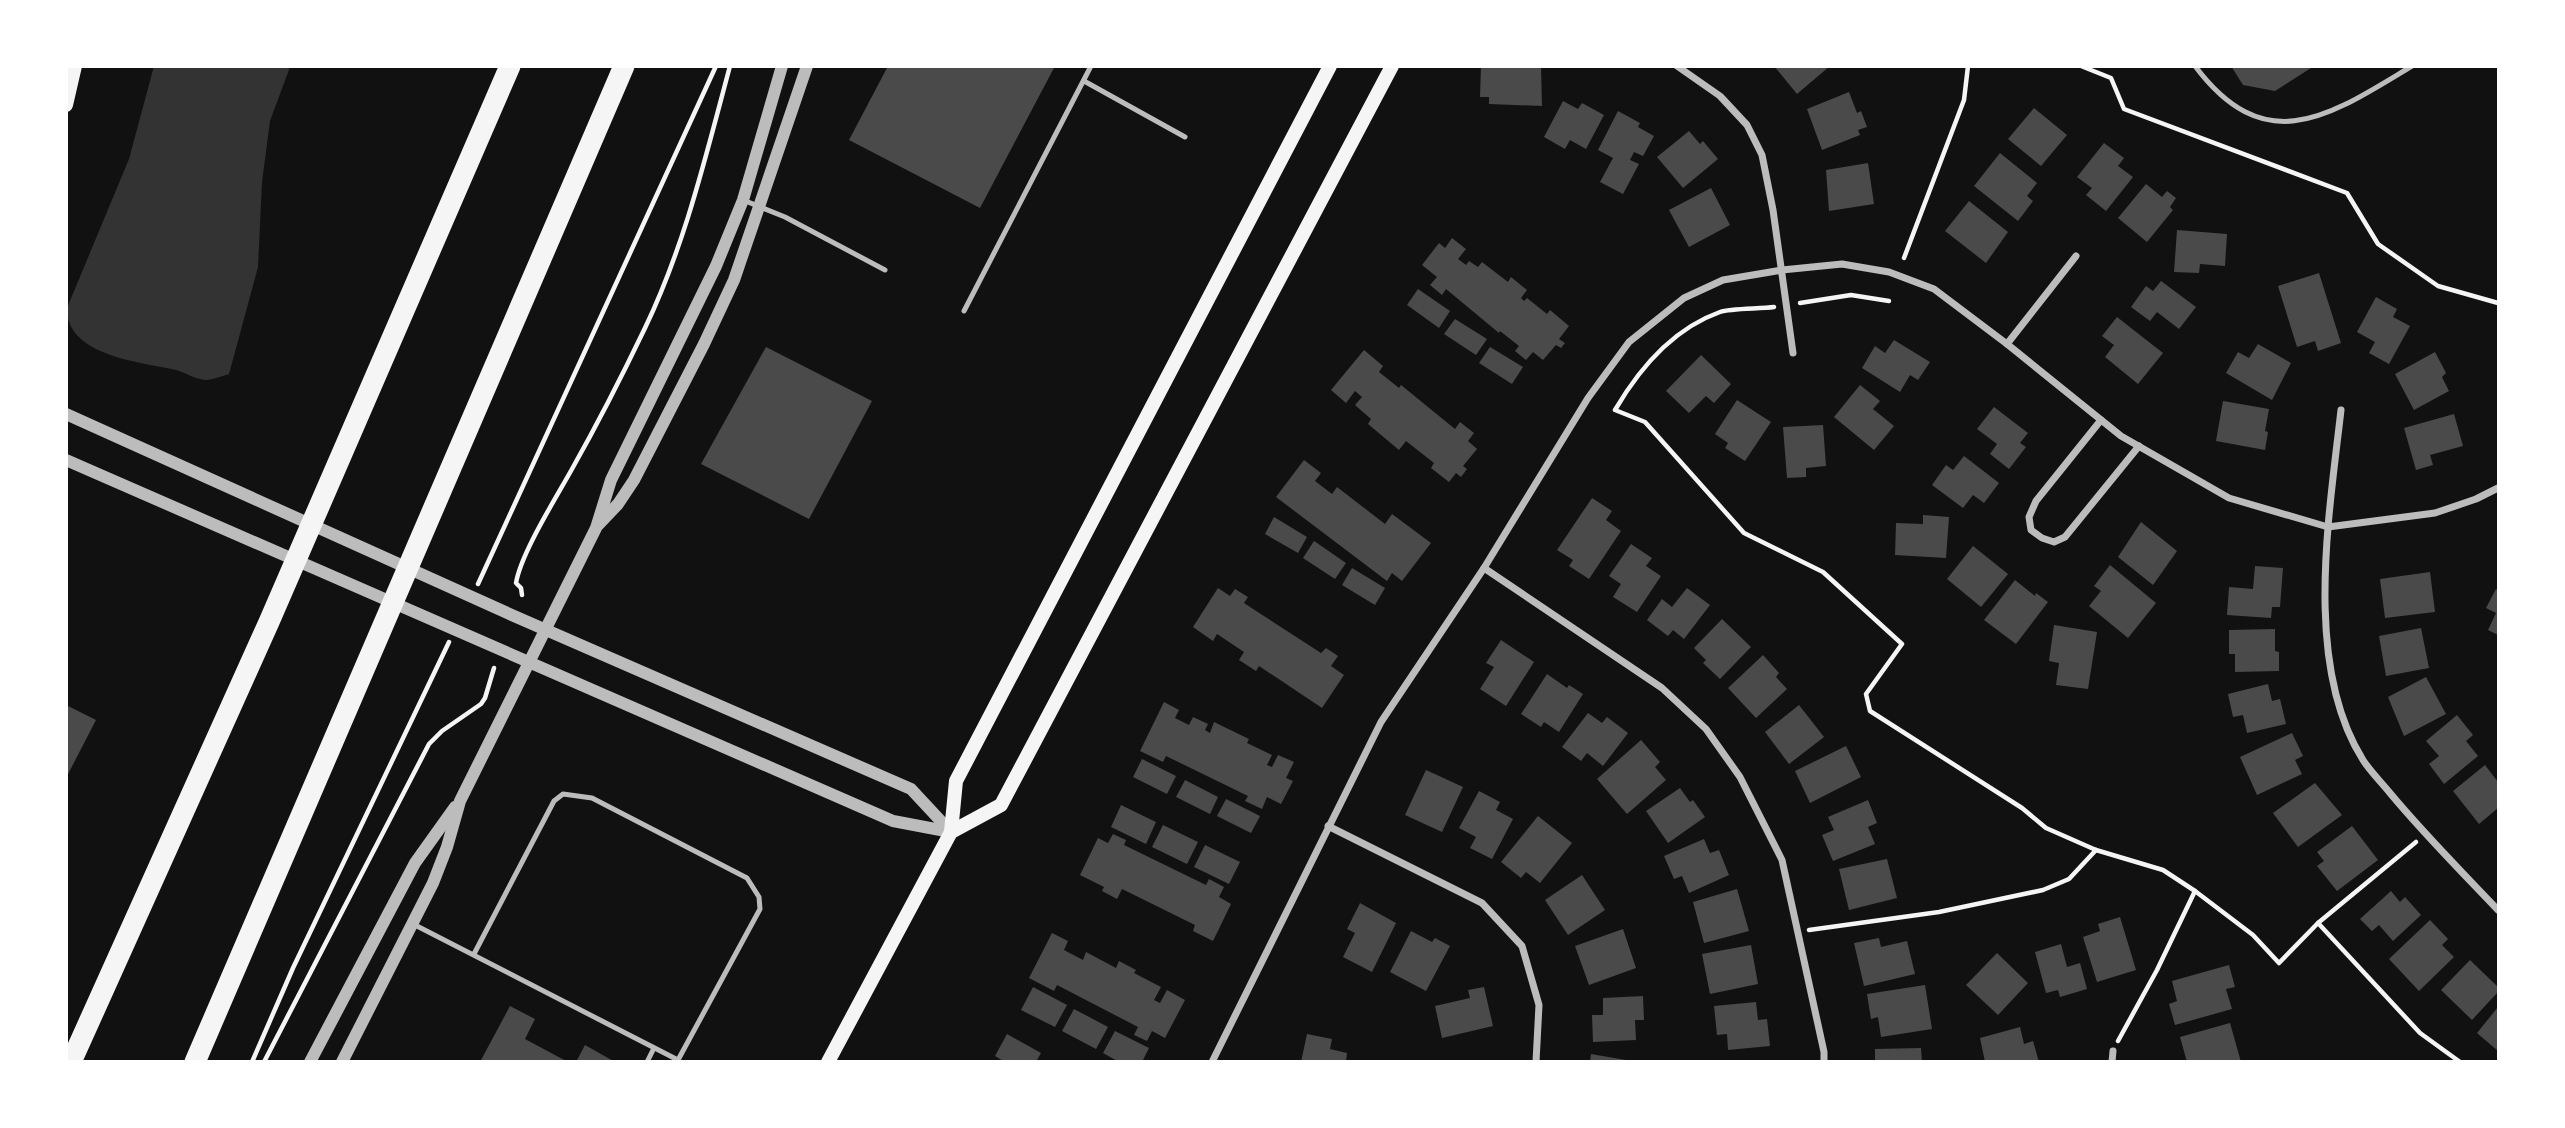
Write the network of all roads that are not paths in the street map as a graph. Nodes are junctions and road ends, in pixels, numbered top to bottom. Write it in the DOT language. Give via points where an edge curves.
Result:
graph roads {
  1 [pos="75,66"];
  2 [pos="510,66"];
  3 [pos="624,66"];
  4 [pos="782,66"];
  5 [pos="807,66"];
  6 [pos="1091,66"];
  7 [pos="1330,66"];
  8 [pos="1392,66"];
  9 [pos="1677,66"];
  10 [pos="2195,66"];
  11 [pos="2412,66"];
  12 [pos="1083,81"];
  13 [pos="66,105"];
  14 [pos="1185,137"];
  15 [pos="743,200"];
  16 [pos="760,207"];
  17 [pos="2076,256"];
  18 [pos="885,270"];
  19 [pos="1782,270"];
  20 [pos="964,311"];
  21 [pos="2007,344"];
  22 [pos="1793,353"];
  23 [pos="2341,410"];
  24 [pos="66,414"];
  25 [pos="2101,420"];
  26 [pos="2138,446"];
  27 [pos="66,460"];
  28 [pos="2498,488"];
  29 [pos="2328,527"];
  30 [pos="596,528"];
  31 [pos="1484,568"];
  32 [pos="545,630"];
  33 [pos="530,661"];
  34 [pos="460,801"];
  35 [pos="1328,826"];
  36 [pos="951,832"];
  37 [pos="2498,910"];
  38 [pos="413,924"];
  39 [pos="474,954"];
  40 [pos="654,1048"];
  41 [pos="2113,1051"];
  42 [pos="71,1062"];
  43 [pos="195,1062"];
  44 [pos="310,1062"];
  45 [pos="342,1062"];
  46 [pos="647,1062"];
  47 [pos="828,1062"];
  48 [pos="1213,1062"];
  49 [pos="1536,1062"];
  50 [pos="1824,1062"];
  51 [pos="2112,1062"];
  1 -- 13 [label="main road"];
  2 -- 42 [label="highway" via="269,622"];
  3 -- 43 [label="highway"];
  4 -- 15 [label="street"];
  5 -- 16 [label="street"];
  6 -- 12 [label="lane"];
  7 -- 36 [label="main road" via="956,781"];
  8 -- 36 [label="main road" via="1001,805"];
  9 -- 19 [label="street" via="1720,96 1747,125 1762,155"];
  10 -- 11 [label="lane" via="2227,102 2262,118 2283,121 2328,114"];
  12 -- 14 [label="lane"];
  12 -- 20 [label="lane"];
  15 -- 16 [label="lane"];
  15 -- 30 [label="street" via="697,308 611,480"];
  16 -- 18 [label="lane"];
  16 -- 30 [label="street" via="729,291 693,366 624,496"];
  17 -- 21 [label="street"];
  19 -- 21 [label="street" via="1842,264 1889,272 1934,289"];
  19 -- 22 [label="street"];
  19 -- 31 [label="street" via="1723,280 1684,298 1629,342 1588,398"];
  21 -- 25 [label="street"];
  23 -- 29 [label="street"];
  24 -- 32 [label="street"];
  25 -- 26 [label="street"];
  25 -- 26 [label="street" via="2036,501 2029,517 2031,530 2042,538 2054,542 2065,537"];
  26 -- 29 [label="street" via="2229,498"];
  27 -- 33 [label="street"];
  28 -- 29 [label="street" via="2435,513"];
  29 -- 37 [label="street" via="2325,626 2338,707 2363,759 2424,834"];
  30 -- 32 [label="street"];
  31 -- 35 [label="street" via="1381,722"];
  31 -- 50 [label="street" via="1662,688 1706,729 1740,777 1782,860"];
  32 -- 33 [label="street"];
  32 -- 36 [label="street" via="911,789"];
  33 -- 34 [label="street"];
  33 -- 36 [label="street" via="893,821"];
  34 -- 38 [label="street" via="441,862"];
  34 -- 44 [label="street" via="415,863"];
  35 -- 48 [label="street"];
  35 -- 49 [label="street" via="1482,903 1522,946 1539,1005"];
  36 -- 47 [label="main road"];
  38 -- 39 [label="lane"];
  38 -- 45 [label="street"];
  39 -- 40 [label="lane"];
  39 -- 40 [label="lane" via="554,801 563,794 592,798 747,878 759,897 760,909 678,1060"];
  40 -- 46 [label="lane"];
  41 -- 51 [label="street"];
}
